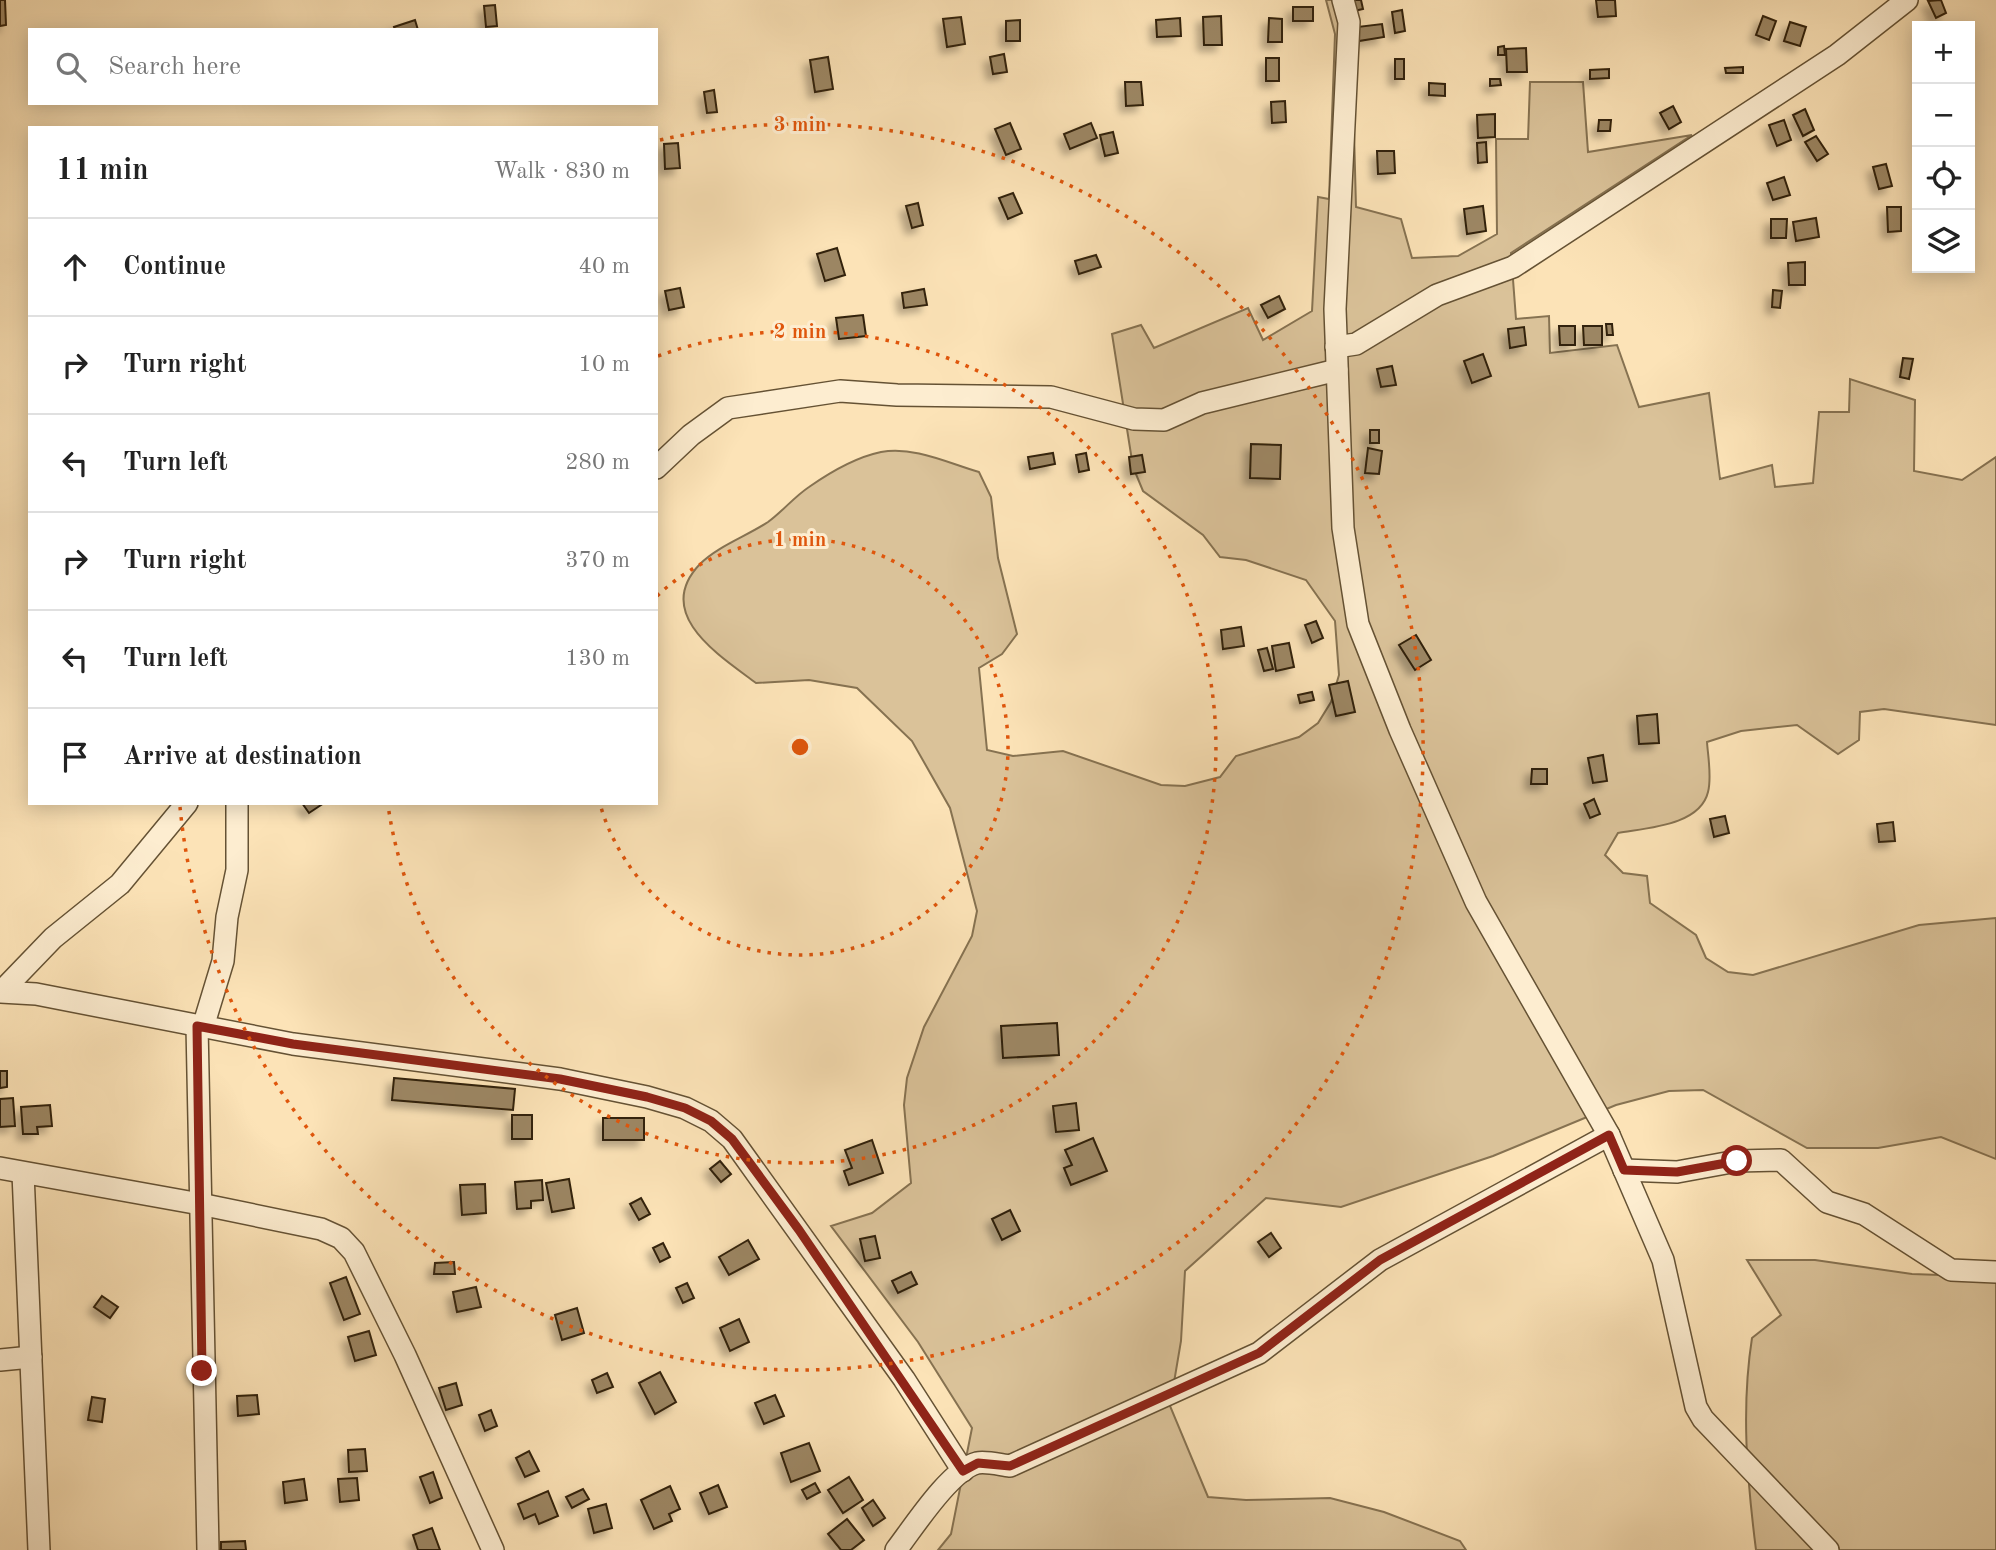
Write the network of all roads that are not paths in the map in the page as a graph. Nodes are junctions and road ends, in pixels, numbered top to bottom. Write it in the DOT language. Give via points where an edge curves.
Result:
graph roads {
  1 [pos="1343,0"];
  2 [pos="1907,0"];
  3 [pos="1336,347"];
  4 [pos="1336,370"];
  5 [pos="658,466"];
  6 [pos="185,805"];
  7 [pos="237,805"];
  8 [pos="1,992"];
  9 [pos="200,1027"];
  10 [pos="1609,1135"];
  11 [pos="0,1168"];
  12 [pos="1624,1170"];
  13 [pos="23,1172"];
  14 [pos="200,1204"];
  15 [pos="1996,1272"];
  16 [pos="31,1357"];
  17 [pos="0,1360"];
  18 [pos="963,1471"];
  19 [pos="39,1550"];
  20 [pos="208,1550"];
  21 [pos="493,1550"];
  22 [pos="895,1550"];
  23 [pos="1828,1550"];
  1 -- 3 [label="street" via="1349,22"];
  2 -- 3 [label="street" via="1837,55 1513,267 1437,295 1356,344"];
  3 -- 4 [label="street"];
  4 -- 5 [label="street" via="1202,404 1164,420 1133,419 1051,397 840,391 729,408"];
  4 -- 10 [label="street" via="1343,528 1362,635 1476,902"];
  6 -- 8 [label="street" via="120,884 53,938"];
  7 -- 9 [label="street" via="237,870 223,961"];
  8 -- 9 [label="street" via="36,994"];
  9 -- 14 [label="street"];
  9 -- 18 [label="street" via="293,1044 560,1079 647,1097 711,1121 732,1139 792,1219"];
  10 -- 12 [label="street"];
  10 -- 18 [label="street" via="1380,1260 1259,1353 1010,1466 978,1463"];
  11 -- 13 [label="street"];
  12 -- 15 [label="street" via="1677,1172 1737,1161 1781,1160 1828,1202 1864,1214 1951,1270"];
  12 -- 23 [label="street" via="1668,1272 1696,1407 1765,1488"];
  13 -- 14 [label="street"];
  13 -- 16 [label="street"];
  14 -- 20 [label="street"];
  14 -- 21 [label="street" via="321,1229 341,1238 354,1252"];
  16 -- 17 [label="street"];
  16 -- 19 [label="street"];
  18 -- 22 [label="street"];
}
